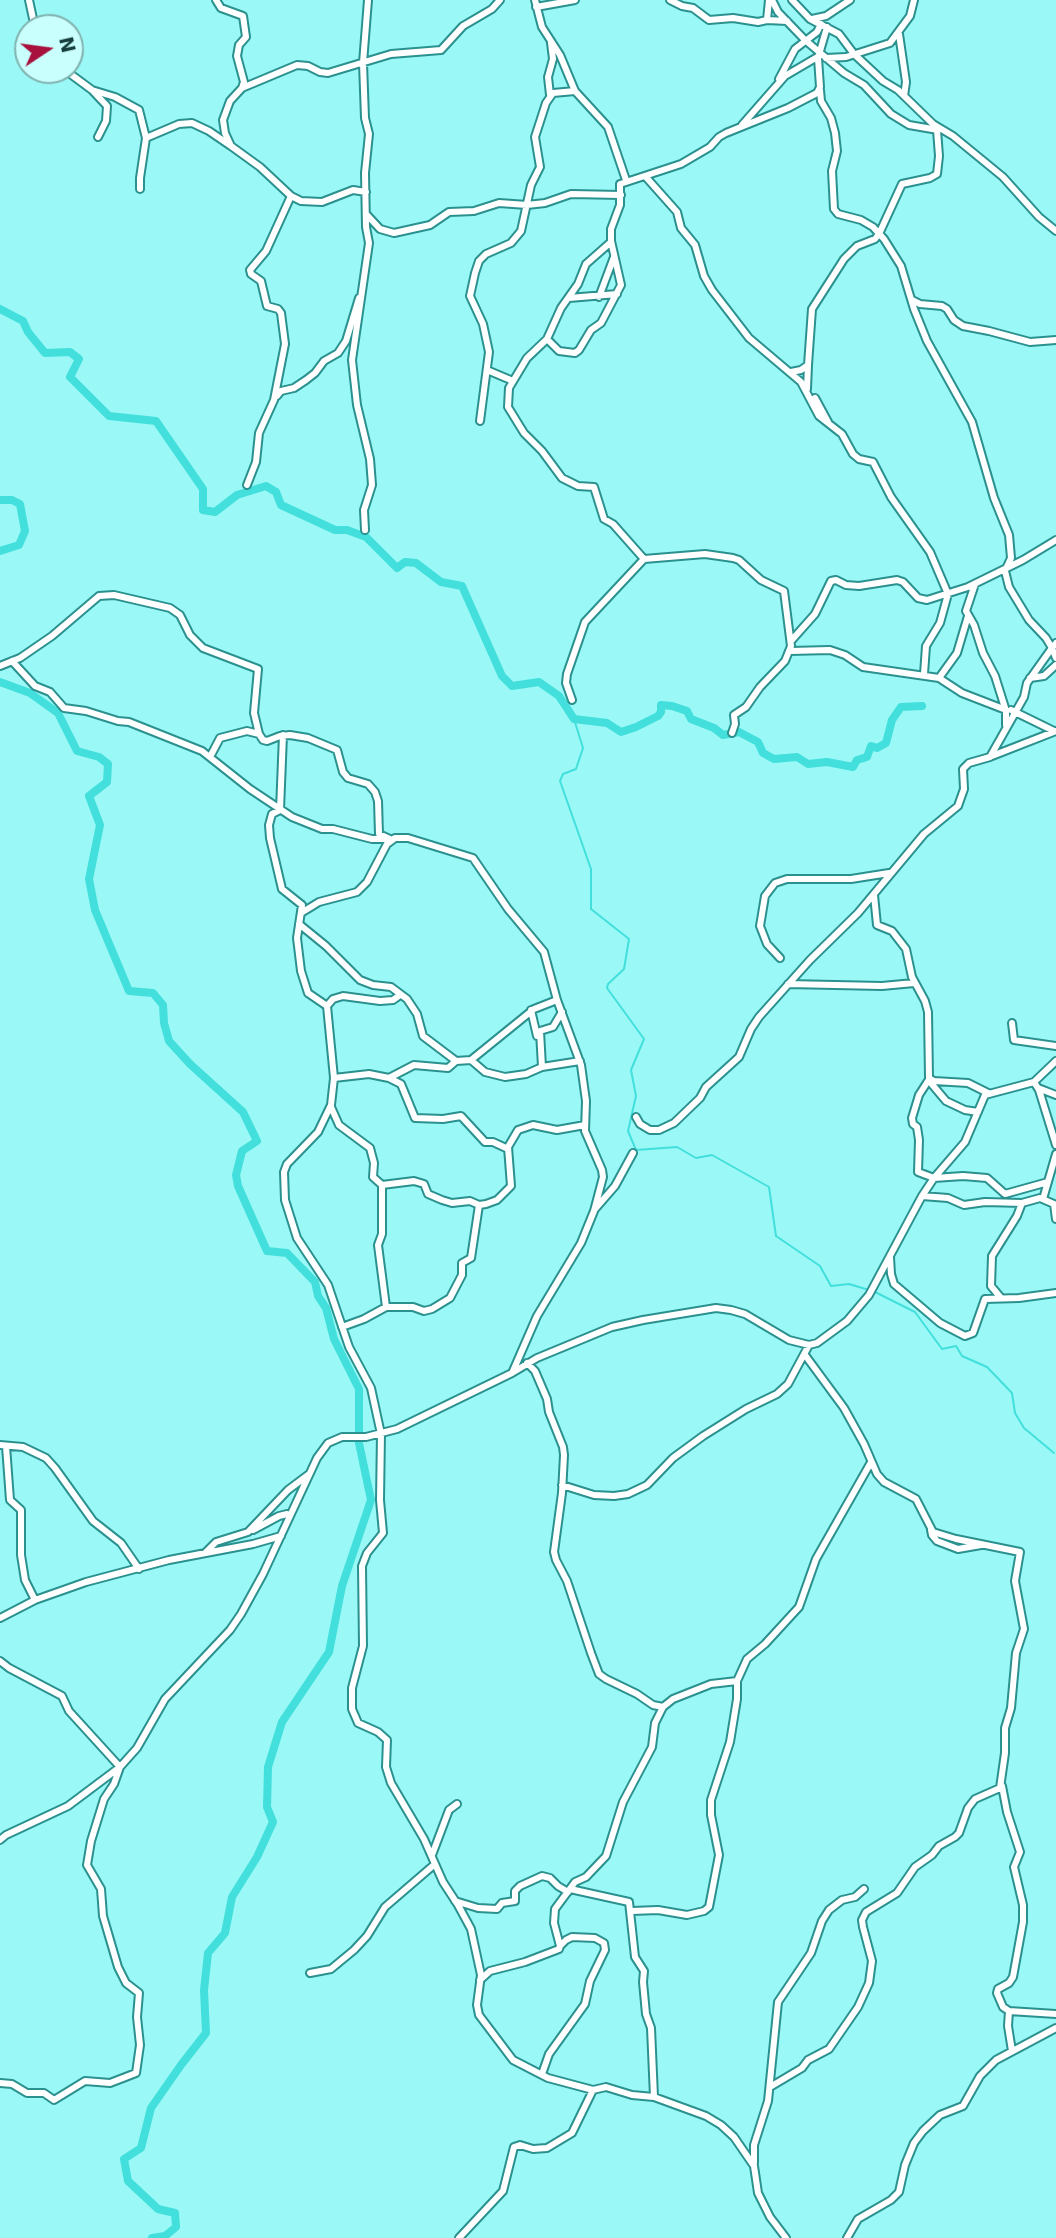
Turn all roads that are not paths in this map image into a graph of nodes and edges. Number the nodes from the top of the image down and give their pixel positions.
1 (216, 0) edge
2 (368, 0) edge
3 (500, 0) edge
4 (575, 0) edge
5 (670, 0) edge
6 (770, 0) edge
7 (792, 0) edge
8 (850, 0) edge
9 (914, 0) edge
10 (536, 4) edge
11 (810, 19) junction
12 (766, 20) junction
13 (787, 21) junction
14 (824, 25) junction
15 (900, 32) junction
16 (805, 40) junction
17 (550, 42) junction
18 (854, 54) junction
19 (821, 56) junction
20 (363, 63) junction
21 (84, 84) edge
22 (242, 88) junction
23 (92, 90) junction
24 (820, 90) junction
25 (575, 91) junction
26 (772, 93) junction
27 (550, 94) junction
28 (904, 96) junction
29 (738, 128) junction
30 (938, 130) junction
31 (98, 137) dead end
32 (146, 138) junction
33 (231, 146) junction
34 (645, 176) junction
35 (626, 180) junction
36 (140, 189) dead end
37 (366, 192) junction
38 (621, 195) junction
39 (291, 196) junction
40 (527, 205) junction
41 (366, 213) junction
42 (1056, 231) edge
43 (879, 234) junction
44 (611, 241) junction
45 (615, 255) junction
46 (365, 284) junction
47 (617, 294) junction
48 (599, 297) junction
49 (569, 298) junction
50 (912, 300) junction
51 (547, 339) junction
52 (1056, 340) edge
53 (808, 365) junction
54 (487, 370) junction
55 (791, 372) junction
56 (513, 381) junction
57 (808, 391) junction
58 (274, 400) junction
59 (480, 421) dead end
60 (247, 485) dead end
61 (365, 530) dead end
62 (1056, 540) edge
63 (644, 559) junction
64 (1006, 568) junction
65 (975, 584) junction
66 (948, 594) junction
67 (968, 615) junction
68 (791, 641) junction
69 (1054, 646) edge
70 (790, 651) junction
71 (1056, 658) edge
72 (12, 662) junction
73 (1056, 665) edge
74 (0, 666) edge
75 (924, 674) junction
76 (939, 678) junction
77 (1030, 678) junction
78 (572, 700) dead end
79 (1006, 709) junction
80 (1014, 712) junction
81 (1006, 727) junction
82 (1056, 731) edge
83 (732, 733) dead end
84 (259, 734) junction
85 (283, 735) junction
86 (209, 757) junction
87 (990, 757) junction
88 (280, 810) junction
89 (389, 839) junction
90 (891, 872) junction
91 (873, 894) junction
92 (301, 913) junction
93 (299, 924) junction
94 (780, 958) dead end
95 (914, 983) junction
96 (788, 984) junction
97 (400, 995) junction
98 (557, 1000) junction
99 (327, 1006) junction
100 (531, 1010) junction
101 (562, 1012) junction
102 (1012, 1023) dead end
103 (539, 1044) junction
104 (1056, 1046) edge
105 (471, 1060) junction
106 (456, 1061) junction
107 (580, 1061) junction
108 (1056, 1061) edge
109 (542, 1067) junction
110 (334, 1078) junction
111 (389, 1078) junction
112 (932, 1081) junction
113 (1036, 1085) junction
114 (988, 1093) junction
115 (1056, 1096) edge
116 (331, 1105) junction
117 (978, 1112) junction
118 (636, 1117) dead end
119 (585, 1125) junction
120 (1056, 1145) edge
121 (508, 1149) junction
122 (633, 1153) dead end
123 (1056, 1154) edge
124 (934, 1178) junction
125 (1048, 1182) junction
126 (382, 1185) junction
127 (922, 1196) junction
128 (1043, 1199) junction
129 (1022, 1203) junction
130 (480, 1205) junction
131 (594, 1211) junction
132 (1056, 1219) edge
133 (890, 1255) junction
134 (991, 1284) junction
135 (1056, 1293) edge
136 (1001, 1298) junction
137 (983, 1300) junction
138 (386, 1307) junction
139 (342, 1327) junction
140 (808, 1345) junction
141 (805, 1355) junction
142 (527, 1363) junction
143 (512, 1373) junction
144 (381, 1434) junction
145 (3, 1446) edge
146 (564, 1455) junction
147 (870, 1464) junction
148 (310, 1474) junction
149 (562, 1485) junction
150 (573, 1488) junction
151 (289, 1516) junction
152 (248, 1532) junction
153 (281, 1536) junction
154 (205, 1553) junction
155 (139, 1569) junction
156 (35, 1600) junction
157 (0, 1618) edge
158 (0, 1661) edge
159 (737, 1681) junction
160 (663, 1707) junction
161 (120, 1767) junction
162 (1002, 1785) junction
163 (457, 1804) dead end
164 (0, 1840) edge
165 (432, 1855) junction
166 (435, 1864) junction
167 (864, 1889) dead end
168 (569, 1891) junction
169 (455, 1901) junction
170 (478, 1908) junction
171 (632, 1911) junction
172 (468, 1923) junction
173 (560, 1946) junction
174 (480, 1971) junction
175 (490, 1972) junction
176 (310, 1973) dead end
177 (480, 1981) junction
178 (1009, 2011) junction
179 (1056, 2014) edge
180 (1056, 2028) edge
181 (1012, 2051) junction
182 (542, 2074) junction
183 (0, 2083) edge
184 (770, 2087) junction
185 (593, 2090) junction
186 (654, 2097) junction
187 (754, 2166) junction
188 (459, 2238) edge
189 (786, 2238) edge
190 (847, 2238) edge

1 - 22 street
2 - 20 street
3 - 20 street
4 - 10 street
5 - 12 street
6 - 12 street
6 - 13 street
7 - 11 street
8 - 11 street
9 - 15 street
10 - 17 street
11 - 14 street
12 - 13 street
13 - 16 street
14 - 16 street
14 - 18 street
14 - 19 street
15 - 18 street
15 - 28 street
16 - 19 street
16 - 26 street
17 - 25 street
17 - 27 street
18 - 19 street
18 - 28 street
19 - 24 street
19 - 26 street
19 - 30 street
20 - 22 street
20 - 37 street
21 - 23 street
22 - 33 street
23 - 31 street
23 - 32 street
24 - 29 street
24 - 43 street
25 - 27 street
25 - 35 street
26 - 29 street
27 - 40 street
28 - 30 street
29 - 34 street
30 - 42 street
30 - 43 street
32 - 33 street
32 - 36 street
33 - 39 street
34 - 35 street
34 - 55 street
35 - 38 street
37 - 39 street
37 - 41 street
38 - 40 street
38 - 44 street
39 - 58 street
40 - 41 street
40 - 54 street
41 - 46 street
43 - 50 street
43 - 53 street
44 - 45 street
44 - 49 street
45 - 47 street
45 - 48 street
46 - 58 street
46 - 61 street
47 - 48 street
47 - 51 street
48 - 49 street
49 - 51 street
50 - 52 street
50 - 64 street
51 - 56 street
53 - 55 street
53 - 57 street
54 - 56 street
54 - 59 street
55 - 57 street
56 - 63 street
57 - 66 street
58 - 60 street
62 - 64 street
63 - 68 street
63 - 78 street
64 - 65 street
64 - 69 street
65 - 66 street
65 - 67 street
66 - 68 street
66 - 75 street
67 - 76 street
67 - 79 street
68 - 70 street
69 - 71 street
69 - 77 street
70 - 75 street
70 - 83 street
72 - 74 street
72 - 84 street
72 - 86 street
73 - 77 street
75 - 76 street
76 - 79 street
77 - 80 street
79 - 80 street
79 - 81 street
80 - 81 street
80 - 82 street
81 - 87 street
82 - 87 street
84 - 85 street
84 - 86 street
85 - 88 street
85 - 89 street
86 - 88 street
87 - 90 street
88 - 89 street
88 - 92 street
89 - 92 street
89 - 98 street
90 - 91 street
90 - 94 street
91 - 95 street
91 - 96 street
92 - 93 street
93 - 97 street
93 - 99 street
95 - 96 street
95 - 112 street
96 - 118 street
97 - 99 street
97 - 106 street
98 - 100 street
98 - 101 street
99 - 110 street
100 - 103 street
100 - 105 street
101 - 103 street
101 - 107 street
102 - 104 street
103 - 109 street
105 - 106 street
105 - 109 street
106 - 111 street
107 - 109 street
107 - 119 street
108 - 113 street
110 - 111 street
110 - 116 street
111 - 121 street
112 - 114 street
112 - 117 street
112 - 124 street
113 - 114 street
113 - 115 street
113 - 120 street
114 - 117 street
116 - 126 street
116 - 139 street
117 - 124 street
119 - 121 street
119 - 131 street
121 - 130 street
122 - 131 street
123 - 125 street
124 - 125 street
124 - 127 street
125 - 128 street
126 - 130 street
126 - 138 street
127 - 129 street
127 - 133 street
128 - 129 street
128 - 132 street
129 - 134 street
130 - 138 street
131 - 143 street
133 - 137 street
133 - 140 street
134 - 136 street
134 - 137 street
135 - 136 street
136 - 137 street
138 - 139 street
139 - 144 street
140 - 141 street
140 - 142 street
141 - 147 street
141 - 150 street
142 - 143 street
142 - 146 street
143 - 144 street
144 - 148 street
144 - 165 street
145 - 155 street
145 - 156 street
146 - 149 street
146 - 150 street
147 - 159 street
147 - 162 street
148 - 151 street
148 - 152 street
149 - 150 street
149 - 160 street
151 - 152 street
151 - 153 street
152 - 154 street
153 - 154 street
153 - 161 street
154 - 155 street
155 - 156 street
156 - 157 street
158 - 161 street
159 - 160 street
159 - 171 street
160 - 168 street
161 - 164 street
161 - 183 street
162 - 178 street
162 - 184 street
163 - 165 street
165 - 166 street
166 - 169 street
166 - 176 street
167 - 184 street
168 - 170 street
168 - 171 street
168 - 173 street
169 - 170 street
169 - 172 street
170 - 172 street
171 - 186 street
172 - 174 street
173 - 175 street
173 - 182 street
174 - 175 street
174 - 177 street
175 - 177 street
177 - 182 street
178 - 179 street
178 - 181 street
180 - 181 street
181 - 190 street
182 - 185 street
184 - 187 street
185 - 186 street
185 - 188 street
186 - 187 street
187 - 189 street

